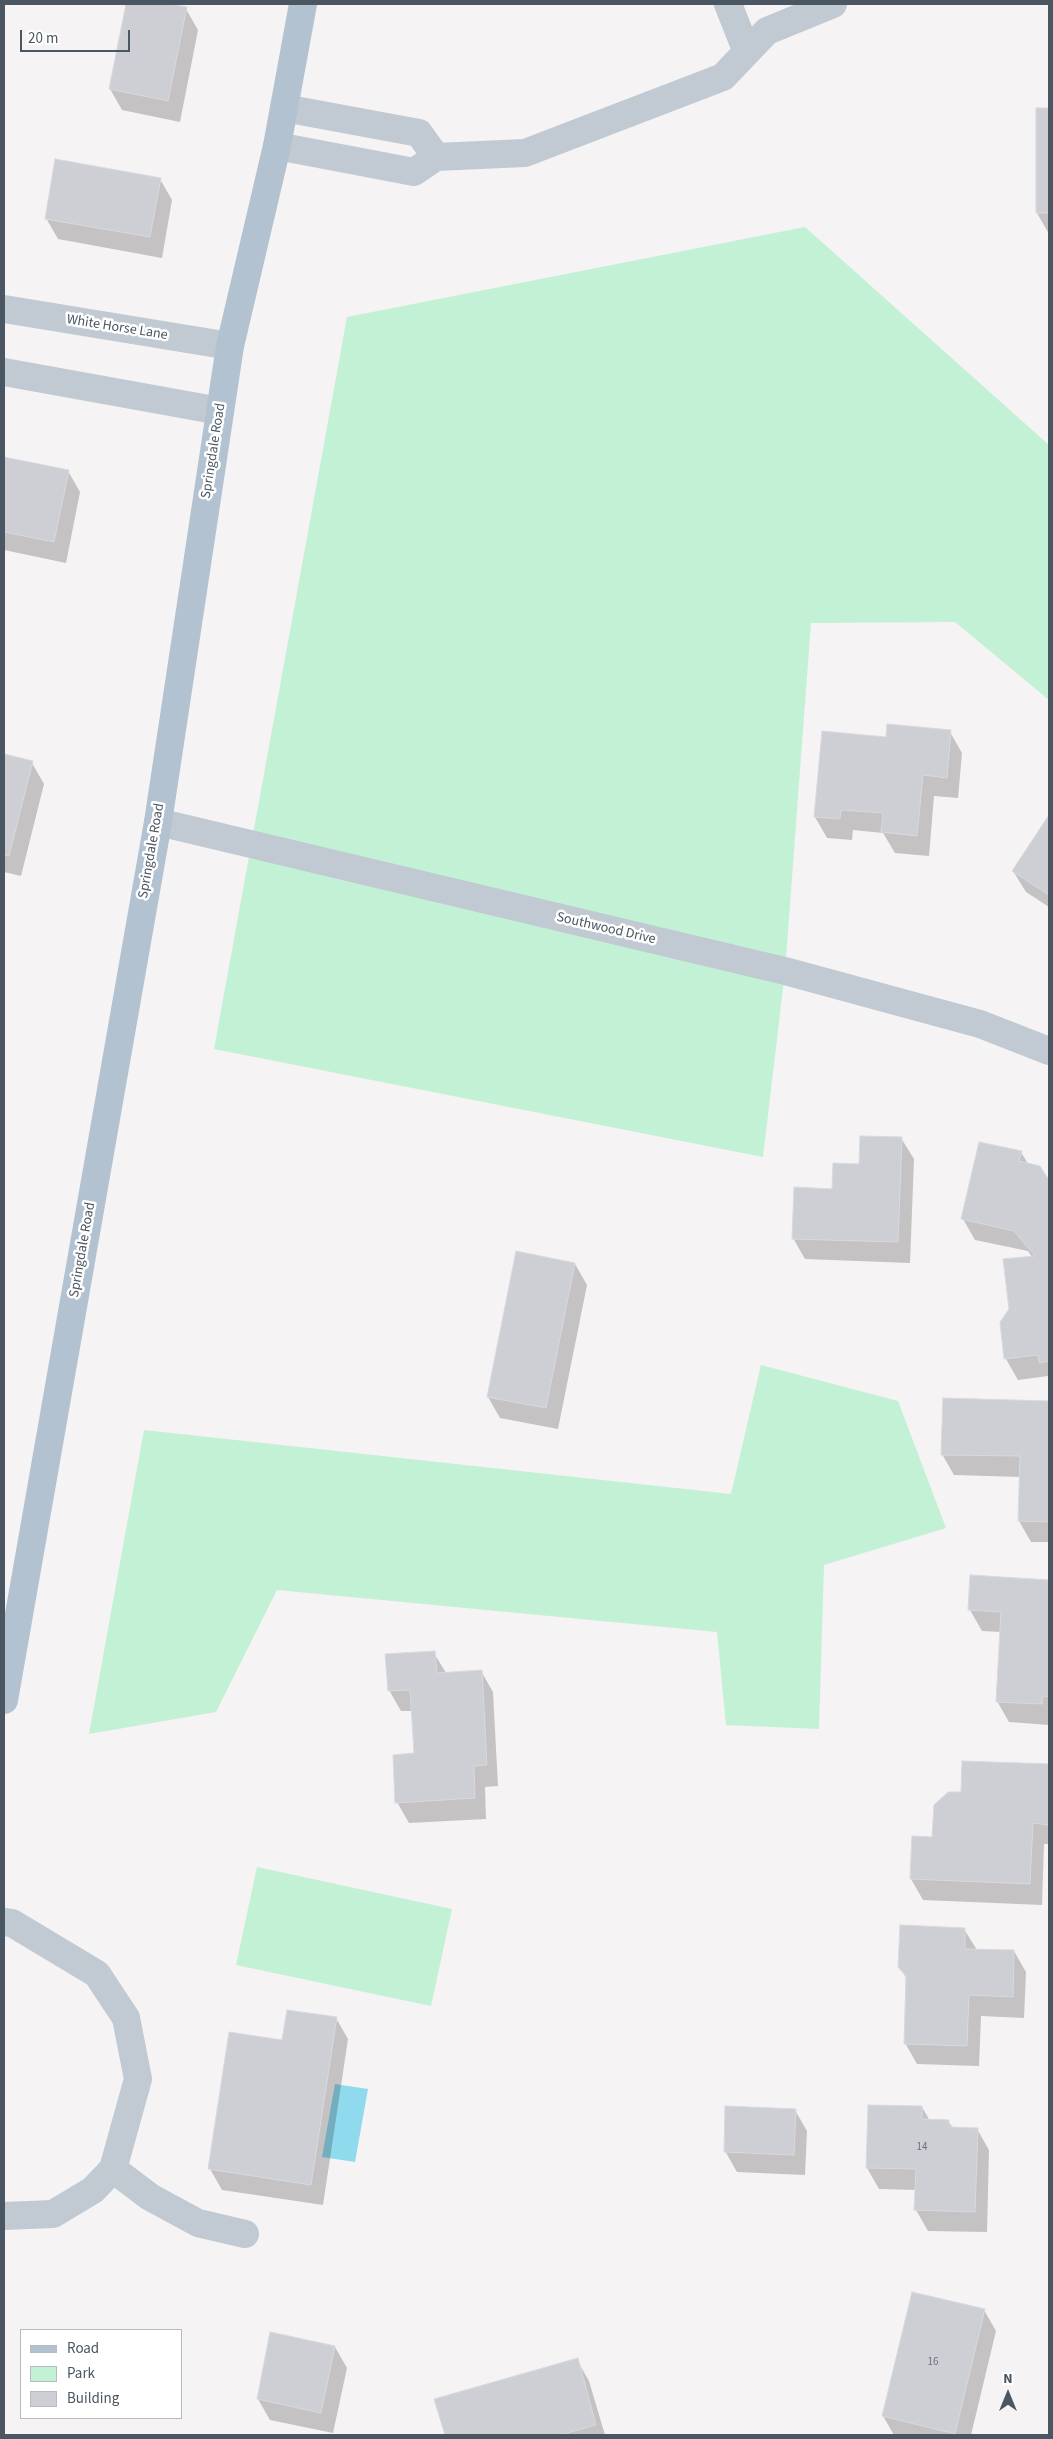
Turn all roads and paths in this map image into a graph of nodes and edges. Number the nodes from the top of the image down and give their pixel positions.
1 (303, 4) edge
2 (728, 4) edge
3 (833, 4) edge
4 (747, 52) junction
5 (284, 108) junction
6 (277, 146) junction
7 (436, 157) junction
8 (4, 309) edge
9 (230, 346) junction
10 (4, 372) edge
11 (220, 411) junction
12 (158, 822) junction
13 (1049, 1051) edge
14 (9, 1637) edge
15 (4, 1700) edge
16 (4, 1922) edge
17 (113, 2169) junction
18 (4, 2216) edge
19 (245, 2234) dead end

1 - 5 main road, Springdale Road
2 - 4 street
3 - 4 street
4 - 7 street
5 - 6 main road, Springdale Road
5 - 7 street
6 - 7 street
6 - 9 main road, Springdale Road
8 - 9 street, White Horse Lane
9 - 11 main road, Springdale Road
10 - 11 street
11 - 12 main road, Springdale Road
12 - 13 street, Southwood Drive
12 - 14 main road, Springdale Road
14 - 15 main road, Springdale Road
16 - 17 street
17 - 18 street
17 - 19 street

